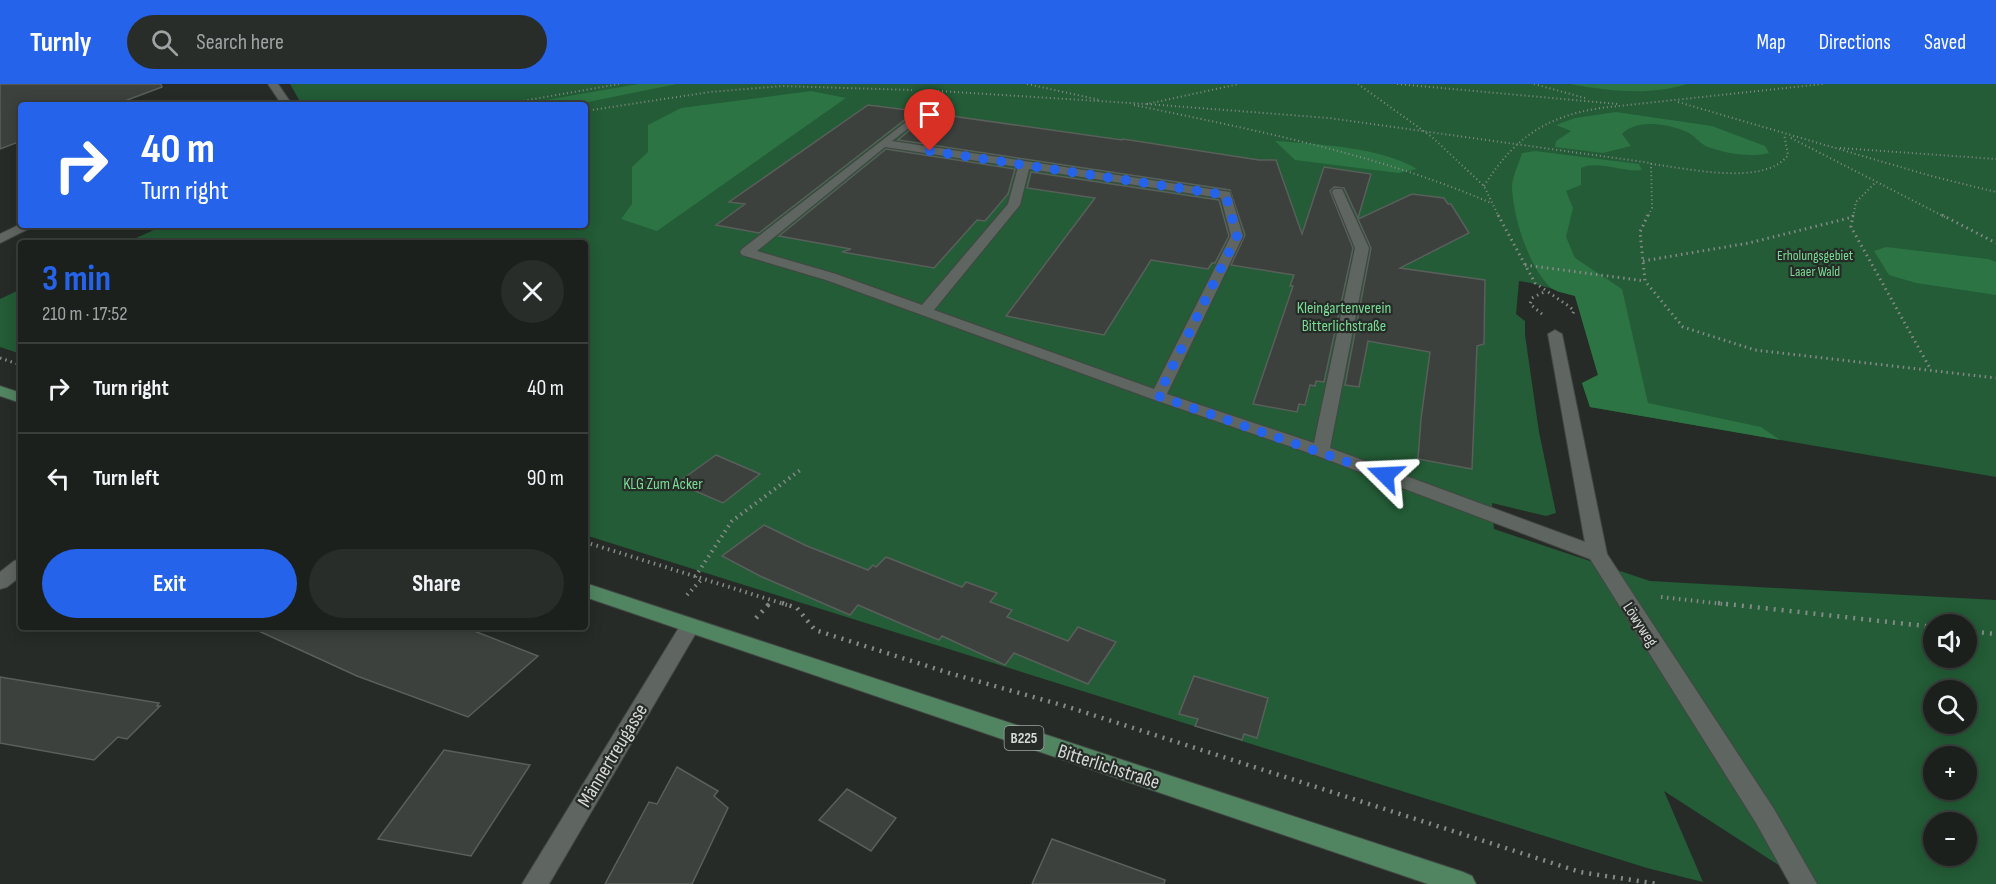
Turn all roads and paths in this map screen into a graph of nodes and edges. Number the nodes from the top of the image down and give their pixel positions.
1 (273, 84) edge
2 (619, 84) edge
3 (1027, 84) edge
4 (1239, 84) edge
5 (1358, 84) edge
6 (1397, 84) edge
7 (1534, 84) edge
8 (1823, 84) edge
9 (913, 90) dead end
10 (936, 91) dead end
11 (1674, 101) junction
12 (282, 102) edge
13 (517, 102) edge
14 (1597, 102) junction
15 (1122, 103) junction
16 (1147, 104) junction
17 (1625, 105) junction
18 (588, 111) edge
19 (924, 111) dead end
20 (1423, 131) junction
21 (1784, 134) junction
22 (883, 143) junction
23 (1515, 145) junction
24 (1830, 147) junction
25 (1996, 159) edge
26 (1651, 164) junction
27 (1024, 165) junction
28 (1224, 182) dead end
29 (1876, 182) junction
30 (1484, 186) junction
31 (1338, 192) dead end
32 (1996, 192) edge
33 (1226, 195) junction
34 (1491, 203) junction
35 (1853, 217) junction
36 (24, 228) edge
37 (0, 239) edge
38 (1996, 243) edge
39 (1643, 261) junction
40 (1526, 265) junction
41 (1645, 281) junction
42 (925, 311) junction
43 (1549, 319) dead end
44 (1555, 334) dead end
45 (0, 358) edge
46 (18, 364) edge
47 (1931, 371) junction
48 (1996, 378) edge
49 (0, 391) edge
50 (1158, 396) junction
51 (18, 397) edge
52 (1321, 451) junction
53 (802, 468) dead end
54 (588, 543) edge
55 (1597, 554) junction
56 (18, 568) edge
57 (695, 577) junction
58 (0, 582) edge
59 (588, 591) edge
60 (1622, 593) junction
61 (690, 626) junction
62 (1923, 626) edge
63 (1977, 632) edge
64 (1996, 634) edge
65 (535, 884) edge
66 (1463, 884) edge
67 (1658, 884) edge
68 (1804, 884) edge

1 - 12 street
2 - 13 path
3 - 15 path
4 - 16 path
5 - 20 path
6 - 14 path
7 - 14 path
8 - 11 path
9 - 18 path
10 - 15 path
11 - 17 path
11 - 21 path
14 - 17 path
15 - 16 path
15 - 34 path
16 - 20 path
17 - 23 path
19 - 22 street
20 - 23 path
20 - 30 path
21 - 24 path
21 - 26 path
21 - 29 path
22 - 27 street
22 - 42 street
23 - 26 path
23 - 30 path
24 - 25 path
24 - 32 path
26 - 39 path
27 - 33 street
27 - 42 street
28 - 33 street
29 - 35 path
29 - 38 path
30 - 34 path
31 - 52 street
33 - 50 street
34 - 40 path
35 - 39 path
35 - 47 path
36 - 37 street
39 - 41 path
40 - 41 path
40 - 43 path
41 - 47 path
42 - 50 street
44 - 55 street, Löwyweg
45 - 46 path
47 - 48 path
49 - 51 main road
50 - 52 street
52 - 55 street
53 - 57 path
54 - 57 path
55 - 60 street, Löwyweg
56 - 58 street
57 - 67 path
59 - 61 main road, Bitterlichstraße / B225
60 - 62 path
60 - 68 street, Löwyweg
61 - 65 street, Männertreugasse
61 - 66 main road, Bitterlichstraße / B225
63 - 64 path

